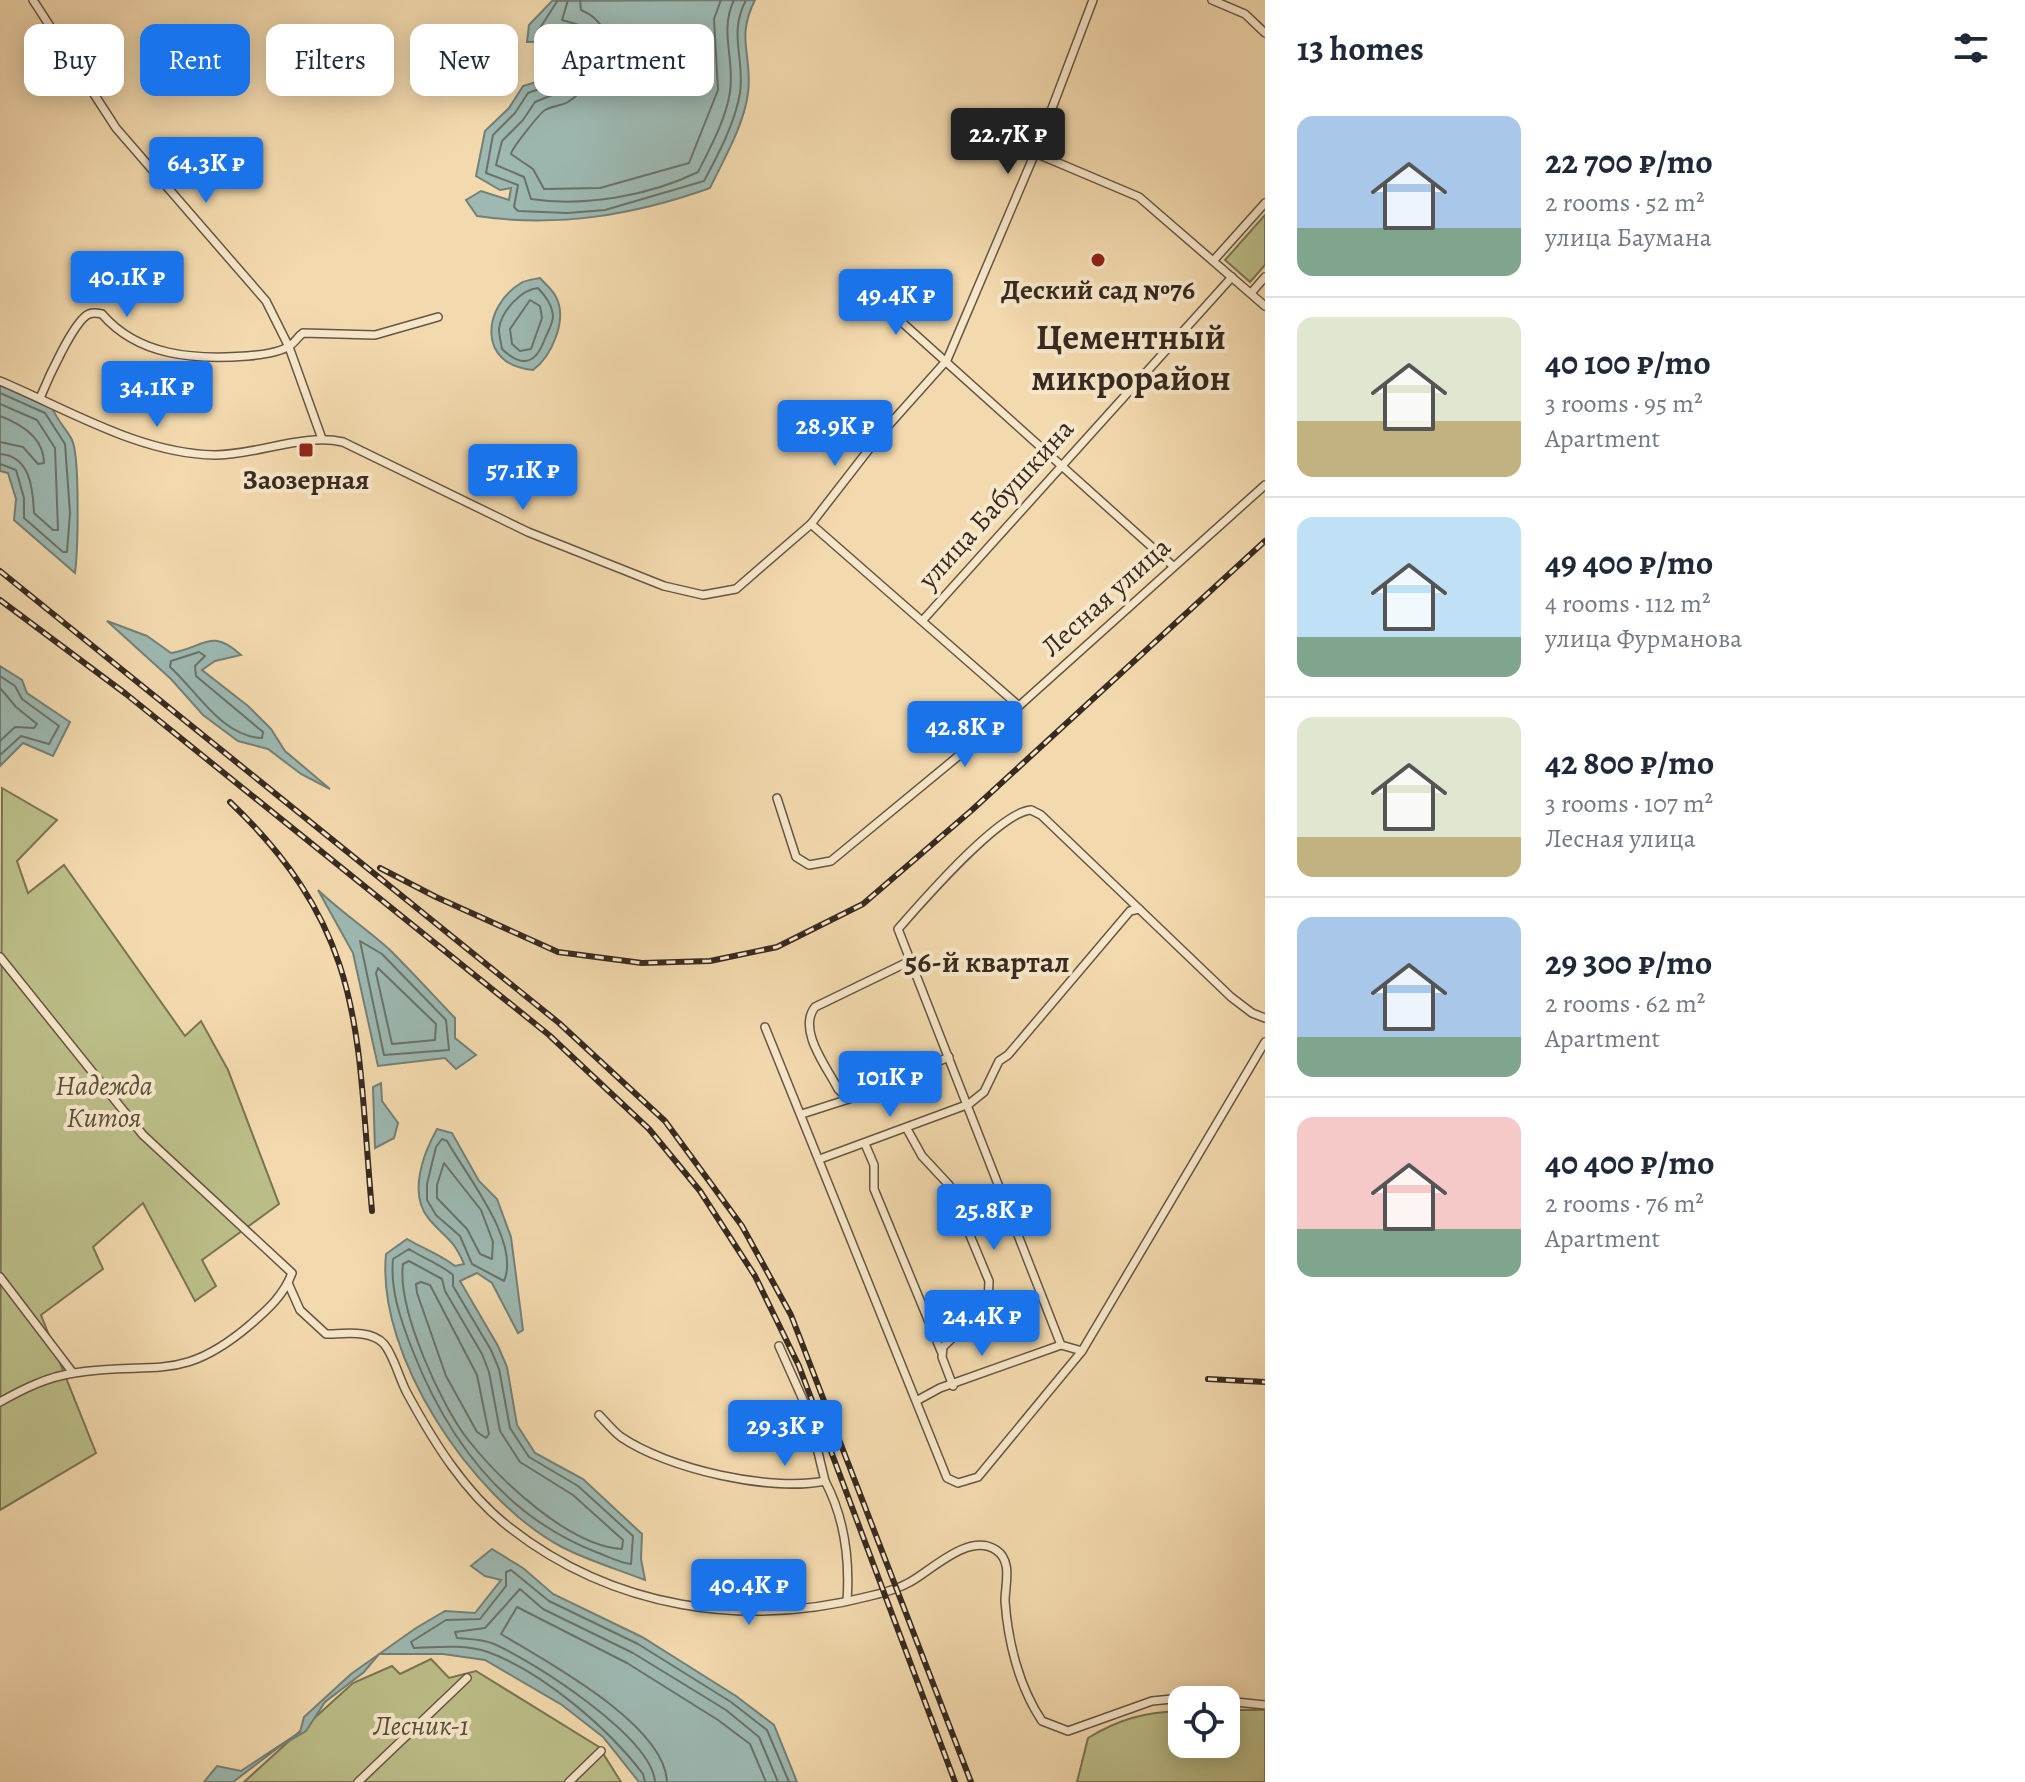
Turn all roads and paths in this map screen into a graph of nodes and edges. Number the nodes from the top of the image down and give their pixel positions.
1 (33, 0) edge
2 (1093, 0) edge
3 (1212, 0) edge
4 (1265, 33) edge
5 (1035, 153) junction
6 (1265, 203) edge
7 (1214, 260) junction
8 (1232, 277) junction
9 (1265, 277) edge
10 (866, 290) dead end
11 (1251, 293) junction
12 (1265, 306) edge
13 (438, 317) dead end
14 (289, 347) junction
15 (947, 360) junction
16 (0, 381) edge
17 (40, 398) junction
18 (322, 439) junction
19 (1060, 463) junction
20 (1265, 485) edge
21 (811, 524) junction
22 (1173, 566) junction
23 (923, 620) junction
24 (1019, 706) junction
25 (777, 798) dead end
26 (1139, 909) junction
27 (0, 957) edge
28 (910, 961) junction
29 (1265, 1018) edge
30 (765, 1027) dead end
31 (1265, 1042) edge
32 (949, 1057) junction
33 (855, 1097) junction
34 (969, 1104) junction
35 (802, 1114) junction
36 (907, 1129) junction
37 (865, 1144) junction
38 (820, 1159) junction
39 (0, 1277) edge
40 (288, 1283) junction
41 (1061, 1345) junction
42 (779, 1346) dead end
43 (941, 1351) junction
44 (1082, 1351) junction
45 (73, 1373) junction
46 (953, 1386) junction
47 (918, 1400) junction
48 (0, 1402) edge
49 (599, 1415) dead end
50 (825, 1481) junction
51 (847, 1601) junction
52 (467, 1678) dead end
53 (1168, 1699) edge
54 (1240, 1702) edge
55 (1265, 1705) edge
56 (601, 1751) dead end
57 (358, 1782) edge
58 (569, 1782) edge

1 - 14 street
2 - 5 street
3 - 4 street
5 - 7 street
5 - 15 street
6 - 7 street
7 - 8 street
8 - 11 street
8 - 19 street, улица Бабушкина
9 - 11 street
10 - 15 street
11 - 12 street
13 - 14 street
14 - 17 street
14 - 18 street
15 - 19 street
15 - 21 street
16 - 17 street
17 - 18 street
18 - 21 street
19 - 22 street
19 - 23 street, улица Бабушкина
20 - 22 street, Лесная улица
21 - 23 street
22 - 24 street, Лесная улица
23 - 24 street
24 - 25 street, Лесная улица
26 - 28 street
26 - 29 street
26 - 34 street
27 - 40 street
28 - 32 street
28 - 33 street
30 - 35 street
31 - 44 street
32 - 33 street
32 - 34 street
33 - 35 street
34 - 36 street
34 - 41 street
35 - 38 street
36 - 37 street
36 - 43 street
37 - 38 street
37 - 43 street
38 - 47 street
39 - 45 street
40 - 45 street
40 - 51 street
41 - 44 street
41 - 46 street
42 - 50 street
43 - 46 street
44 - 47 street
45 - 48 street
46 - 47 street
49 - 50 street
50 - 51 street
51 - 53 street
52 - 57 street
54 - 55 street
56 - 58 street

